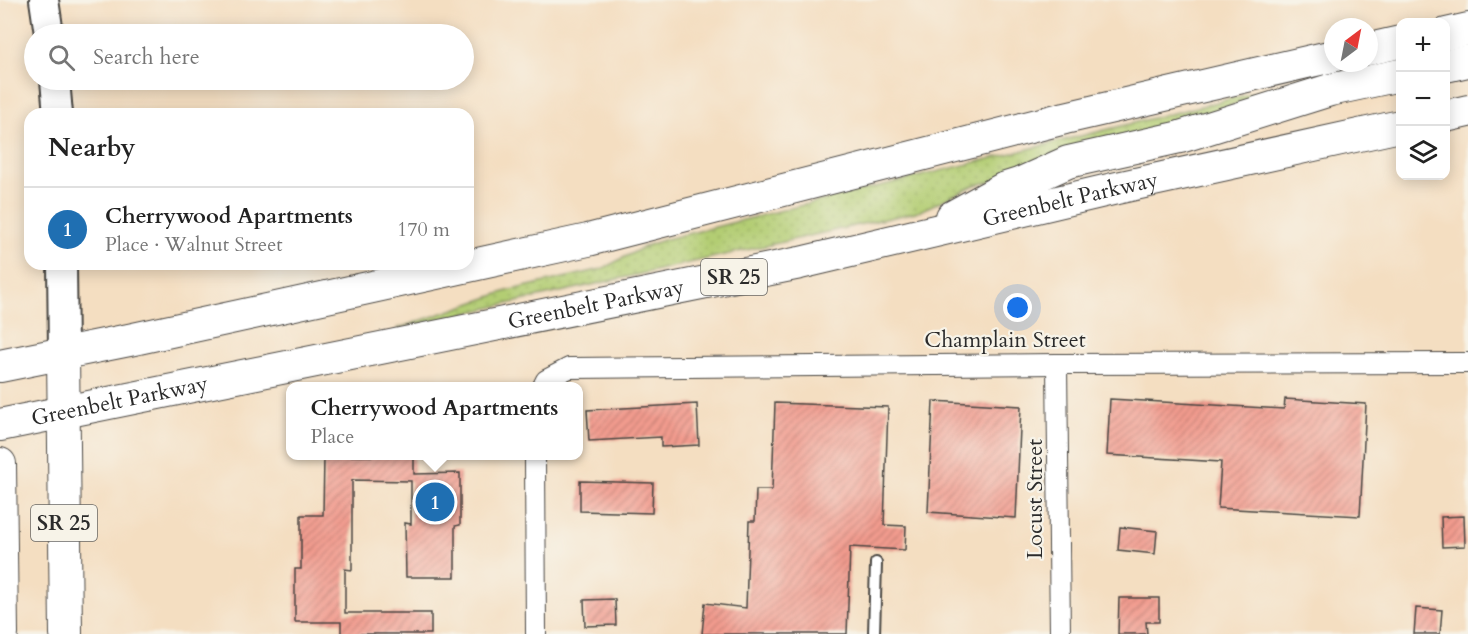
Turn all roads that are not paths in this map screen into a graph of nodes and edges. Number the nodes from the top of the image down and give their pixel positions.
1 (44, 0) edge
2 (48, 24) edge
3 (1468, 29) edge
4 (1450, 33) edge
5 (1396, 43) edge
6 (1378, 47) edge
7 (1324, 58) edge
8 (1468, 61) edge
9 (1450, 65) edge
10 (1396, 76) edge
11 (56, 90) edge
12 (57, 108) edge
13 (1468, 111) edge
14 (1450, 115) edge
15 (1396, 127) edge
16 (920, 235) junction
17 (474, 265) edge
18 (62, 270) edge
19 (450, 270) edge
20 (63, 352) junction
21 (0, 357) edge
22 (1468, 363) edge
23 (1058, 364) junction
24 (0, 365) edge
25 (546, 382) edge
26 (0, 389) edge
27 (63, 413) junction
28 (0, 425) edge
29 (535, 460) edge
30 (0, 464) edge
31 (1, 540) edge
32 (876, 563) dead end
33 (2, 634) edge
34 (66, 634) edge
35 (536, 634) edge
36 (874, 634) edge
37 (1060, 634) edge

1 - 2 main road
3 - 4 main road
5 - 6 main road
7 - 17 main road
8 - 9 main road
10 - 16 main road
11 - 12 main road
13 - 14 main road
15 - 16 main road, Greenbelt Parkway / SR 25
16 - 27 main road, Greenbelt Parkway / SR 25
18 - 20 main road
19 - 20 main road
20 - 24 main road
20 - 27 main road
21 - 24 main road
22 - 23 street, Champlain Street
23 - 25 street, Champlain Street
23 - 37 street, Locust Street
24 - 26 main road
27 - 28 main road, Greenbelt Parkway
27 - 34 main road, SR 25
29 - 35 street
30 - 31 main road
31 - 33 main road
32 - 36 lane

